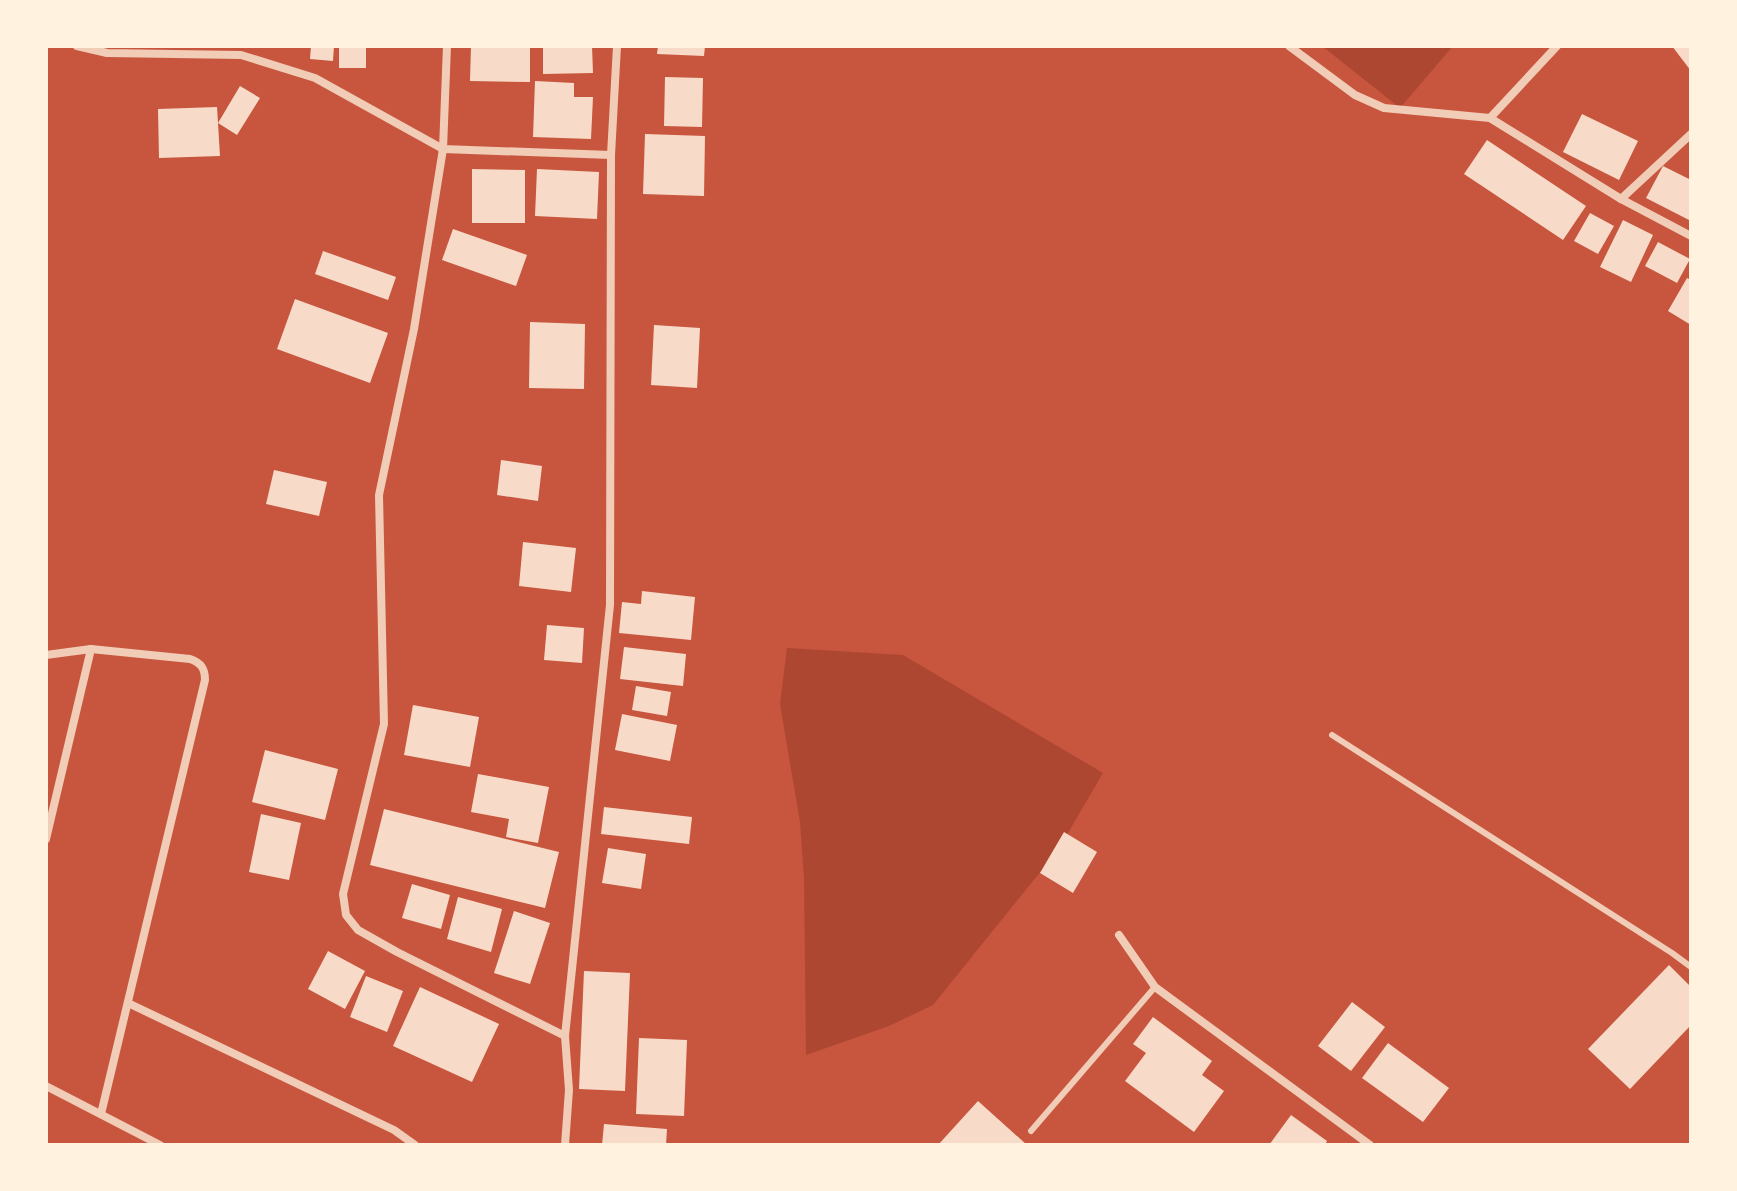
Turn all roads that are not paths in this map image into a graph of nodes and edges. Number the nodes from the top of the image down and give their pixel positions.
1 (77, 46) edge
2 (447, 46) edge
3 (617, 46) edge
4 (1289, 46) edge
5 (1557, 46) edge
6 (241, 50) edge
7 (1490, 118) junction
8 (1691, 134) edge
9 (443, 149) junction
10 (611, 155) junction
11 (1621, 199) junction
12 (1691, 236) edge
13 (91, 649) junction
14 (46, 655) edge
15 (1332, 735) dead end
16 (46, 839) edge
17 (1119, 935) dead end
18 (1691, 967) edge
19 (1155, 987) junction
20 (128, 1003) junction
21 (565, 1036) junction
22 (46, 1086) edge
23 (101, 1114) junction
24 (1031, 1131) dead end
25 (160, 1145) edge
26 (415, 1145) edge
27 (565, 1145) edge
28 (1370, 1145) edge

1 - 6 street
2 - 9 street
3 - 10 street
4 - 7 street
5 - 7 street
6 - 9 street
7 - 11 street
8 - 11 street
9 - 10 street
9 - 21 street
10 - 21 street
11 - 12 street
13 - 14 street
13 - 16 street
13 - 20 street
15 - 18 lane
17 - 19 street
19 - 24 lane
19 - 28 street
20 - 23 street
20 - 26 street
21 - 27 street
22 - 23 street
23 - 25 street

